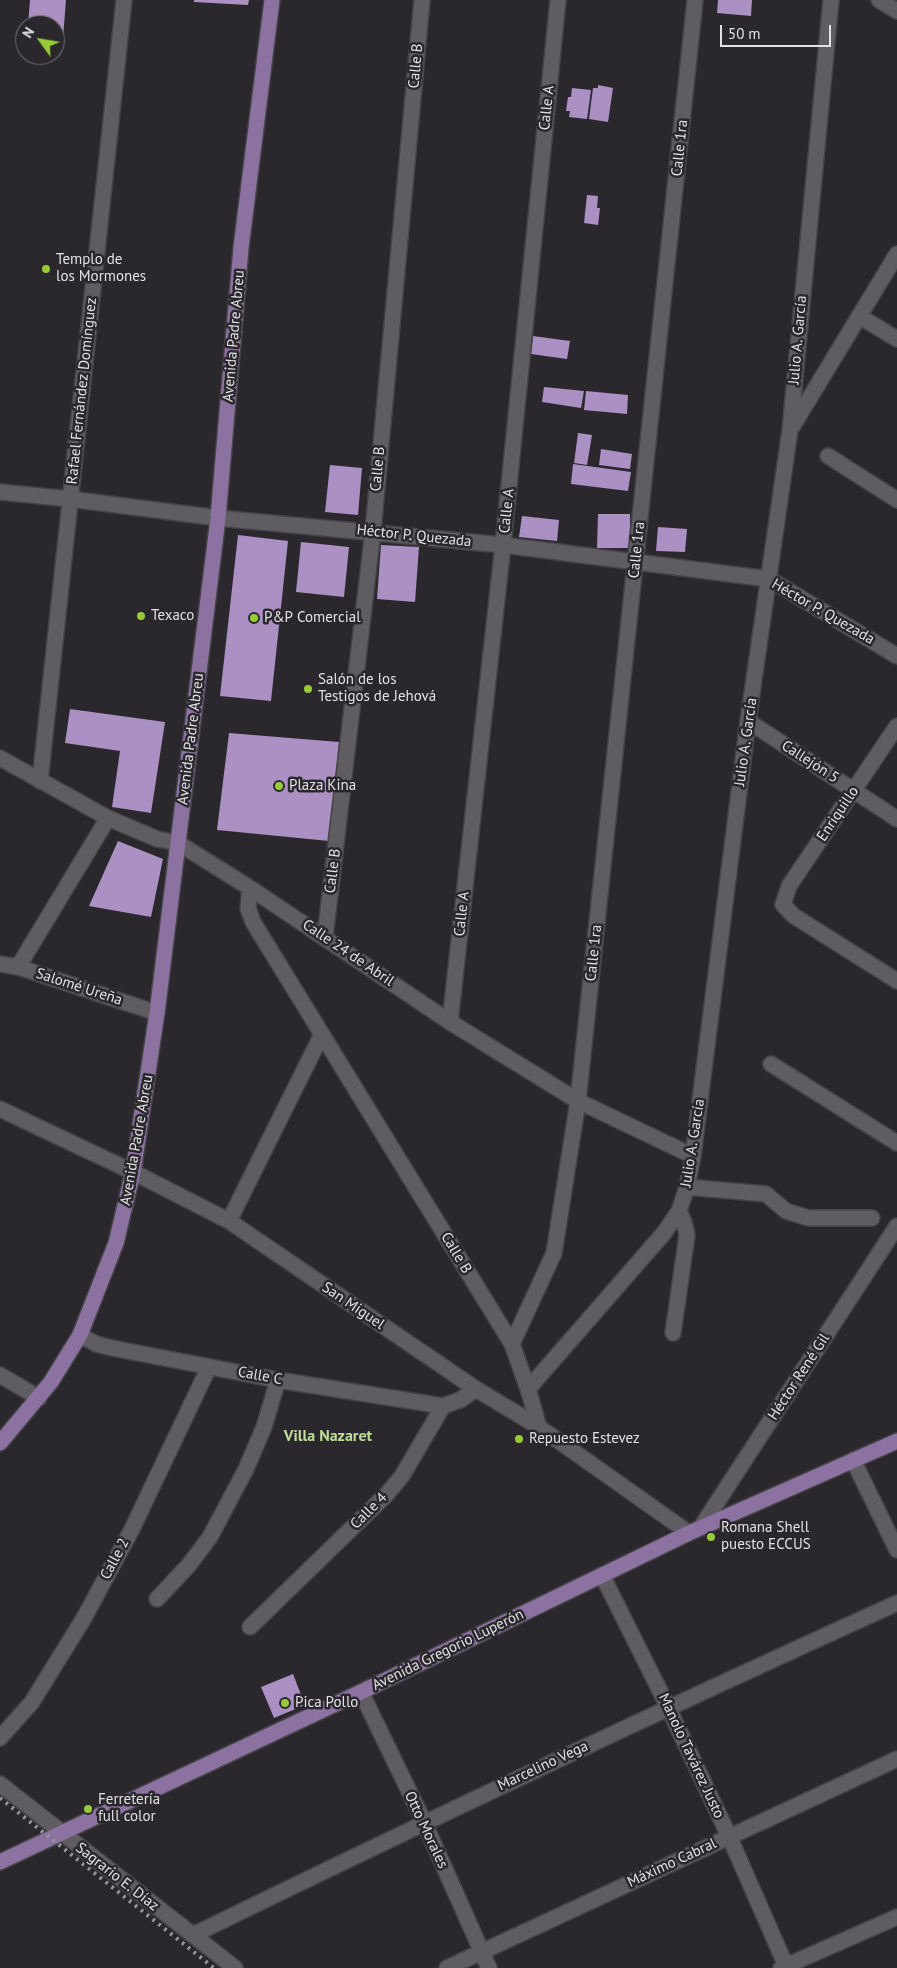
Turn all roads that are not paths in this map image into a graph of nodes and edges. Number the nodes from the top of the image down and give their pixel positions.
1 (124, 0) edge
2 (272, 0) edge
3 (422, 0) edge
4 (558, 0) edge
5 (695, 0) edge
6 (831, 0) edge
7 (879, 0) edge
8 (897, 11) edge
9 (897, 254) edge
10 (859, 316) junction
11 (897, 339) edge
12 (790, 430) junction
13 (828, 456) dead end
14 (0, 492) edge
15 (70, 499) junction
16 (897, 500) edge
17 (218, 518) junction
18 (373, 531) junction
19 (504, 545) junction
20 (636, 560) junction
21 (769, 579) junction
22 (897, 656) edge
23 (748, 721) junction
24 (897, 726) edge
25 (0, 758) edge
26 (40, 781) junction
27 (854, 790) junction
28 (108, 818) junction
29 (897, 819) edge
30 (178, 843) junction
31 (250, 888) junction
32 (325, 936) junction
33 (0, 964) edge
34 (18, 967) junction
35 (897, 981) edge
36 (157, 1013) junction
37 (450, 1022) junction
38 (322, 1034) junction
39 (771, 1064) dead end
40 (578, 1100) junction
41 (0, 1109) edge
42 (897, 1144) edge
43 (693, 1156) junction
44 (133, 1172) junction
45 (688, 1187) junction
46 (679, 1211) junction
47 (872, 1218) dead end
48 (229, 1221) junction
49 (897, 1226) edge
50 (673, 1333) dead end
51 (80, 1335) junction
52 (512, 1344) junction
53 (209, 1367) junction
54 (0, 1375) edge
55 (278, 1380) junction
56 (476, 1389) junction
57 (528, 1389) junction
58 (39, 1398) junction
59 (443, 1406) junction
60 (539, 1427) junction
61 (897, 1441) edge
62 (0, 1443) edge
63 (853, 1460) junction
64 (695, 1530) junction
65 (897, 1550) edge
66 (602, 1575) junction
67 (158, 1600) dead end
68 (897, 1602) edge
69 (250, 1627) dead end
70 (361, 1692) junction
71 (668, 1707) junction
72 (0, 1738) edge
73 (897, 1759) edge
74 (0, 1784) edge
75 (424, 1822) junction
76 (61, 1834) junction
77 (729, 1836) junction
78 (0, 1862) edge
79 (897, 1917) edge
80 (193, 1935) junction
81 (481, 1952) junction
82 (785, 1967) edge
83 (235, 1968) edge
84 (447, 1968) edge
85 (489, 1968) edge

1 - 15 street, Rafael Fernández Domínguez
2 - 17 main road, Avenida Padre Abreu
3 - 18 street, Calle B
4 - 19 street, Calle A
5 - 20 street, Calle 1ra
6 - 12 street, Julio A. García
7 - 8 street
9 - 10 street
10 - 11 street
10 - 12 street
12 - 21 street, Julio A. García
13 - 16 street
14 - 15 street, Héctor P. Quezada
15 - 17 street, Héctor P. Quezada
15 - 26 street, Rafael Fernández Domínguez
17 - 18 street, Héctor P. Quezada
17 - 30 main road, Avenida Padre Abreu
18 - 19 street, Héctor P. Quezada
18 - 32 street, Calle B
19 - 20 street, Héctor P. Quezada
19 - 37 street, Calle A
20 - 21 street, Héctor P. Quezada
20 - 40 street, Calle 1ra
21 - 22 street, Héctor P. Quezada
21 - 23 street, Julio A. García
23 - 27 street, Callejón 5
23 - 43 street, Julio A. García
24 - 27 street, Enriquillo
25 - 26 street, Calle 24 de Abril
26 - 28 street, Calle 24 de Abril
27 - 29 street, Callejón 5
27 - 35 street, Enriquillo
28 - 30 street, Calle 24 de Abril
28 - 34 street
30 - 31 street, Calle 24 de Abril
30 - 36 main road, Avenida Padre Abreu
31 - 32 street, Calle 24 de Abril
31 - 38 street, Calle B
32 - 37 street, Calle 24 de Abril
33 - 34 street, Salomé Ureña
34 - 36 street, Salomé Ureña
36 - 44 main road, Avenida Padre Abreu
37 - 40 street, Calle 24 de Abril
38 - 48 street
38 - 52 street, Calle B
39 - 42 street
40 - 43 street, Calle 24 de Abril
40 - 52 street, Calle 1ra
41 - 44 street, San Miguel
43 - 45 street, Julio A. García
44 - 48 street, San Miguel
44 - 51 main road, Avenida Padre Abreu
45 - 46 street, Julio A. García
45 - 47 street
46 - 50 street
46 - 57 street, Julio A. García
48 - 56 street, San Miguel
49 - 64 street, Héctor René Gil
51 - 53 street, Calle C
51 - 58 main road, Avenida Padre Abreu
52 - 57 street, Calle B
53 - 55 street, Calle C
53 - 72 street, Calle 2
54 - 58 street
55 - 59 street, Calle C
55 - 67 street
56 - 59 street
56 - 60 street, San Miguel
57 - 60 street
58 - 62 main road, Avenida Padre Abreu
59 - 69 street, Calle 4
60 - 64 street, San Miguel
61 - 63 main road, Avenida Gregorio Luperón
63 - 64 main road, Avenida Gregorio Luperón
63 - 65 street
64 - 66 main road, Avenida Gregorio Luperón
66 - 70 main road, Avenida Gregorio Luperón
66 - 71 street, Manolo Tavárez Justo
68 - 71 street, Marcelino Vega
70 - 75 street, Otto Morales
70 - 76 main road, Avenida Gregorio Luperón
71 - 75 street, Marcelino Vega
71 - 77 street, Manolo Tavárez Justo
73 - 77 street, Máximo Cabral
74 - 76 street, Sagrario E. Díaz
75 - 80 street, Marcelino Vega
75 - 81 street, Otto Morales
76 - 78 main road, Avenida Gregorio Luperón
76 - 80 street, Sagrario E. Díaz
77 - 81 street, Máximo Cabral
77 - 82 street, Manolo Tavárez Justo
79 - 82 street
80 - 83 street, Sagrario E. Díaz
81 - 84 street, Máximo Cabral
81 - 85 street, Otto Morales

